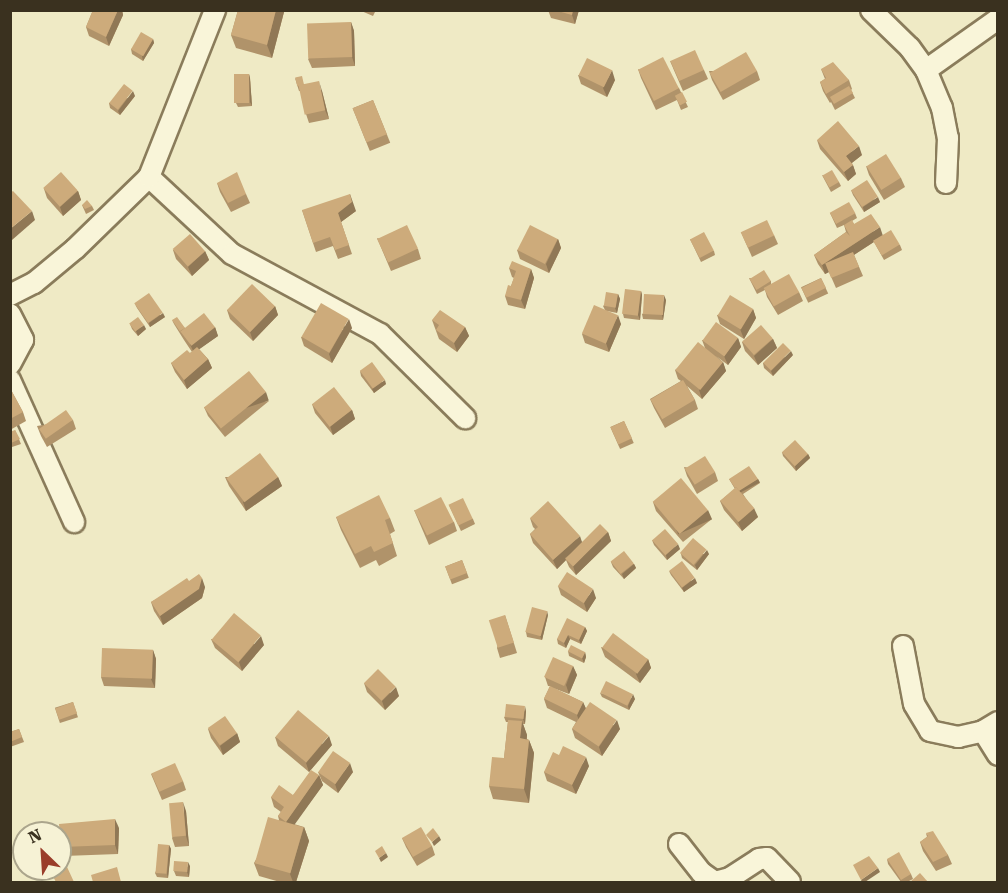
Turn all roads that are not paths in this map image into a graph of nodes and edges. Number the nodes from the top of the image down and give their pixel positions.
1 (215, 10) edge
2 (871, 10) edge
3 (998, 20) edge
4 (926, 70) junction
5 (149, 177) junction
6 (946, 183) dead end
7 (10, 295) edge
8 (10, 314) edge
9 (10, 364) edge
10 (10, 380) edge
11 (465, 418) dead end
12 (74, 522) dead end
13 (903, 646) dead end
14 (990, 727) edge
15 (998, 755) edge
16 (679, 844) dead end
17 (790, 882) edge

1 - 5 street
2 - 4 street
3 - 4 street
4 - 6 street
5 - 7 street
5 - 11 street
8 - 9 street
10 - 12 street
13 - 14 street
14 - 15 street
16 - 17 street

